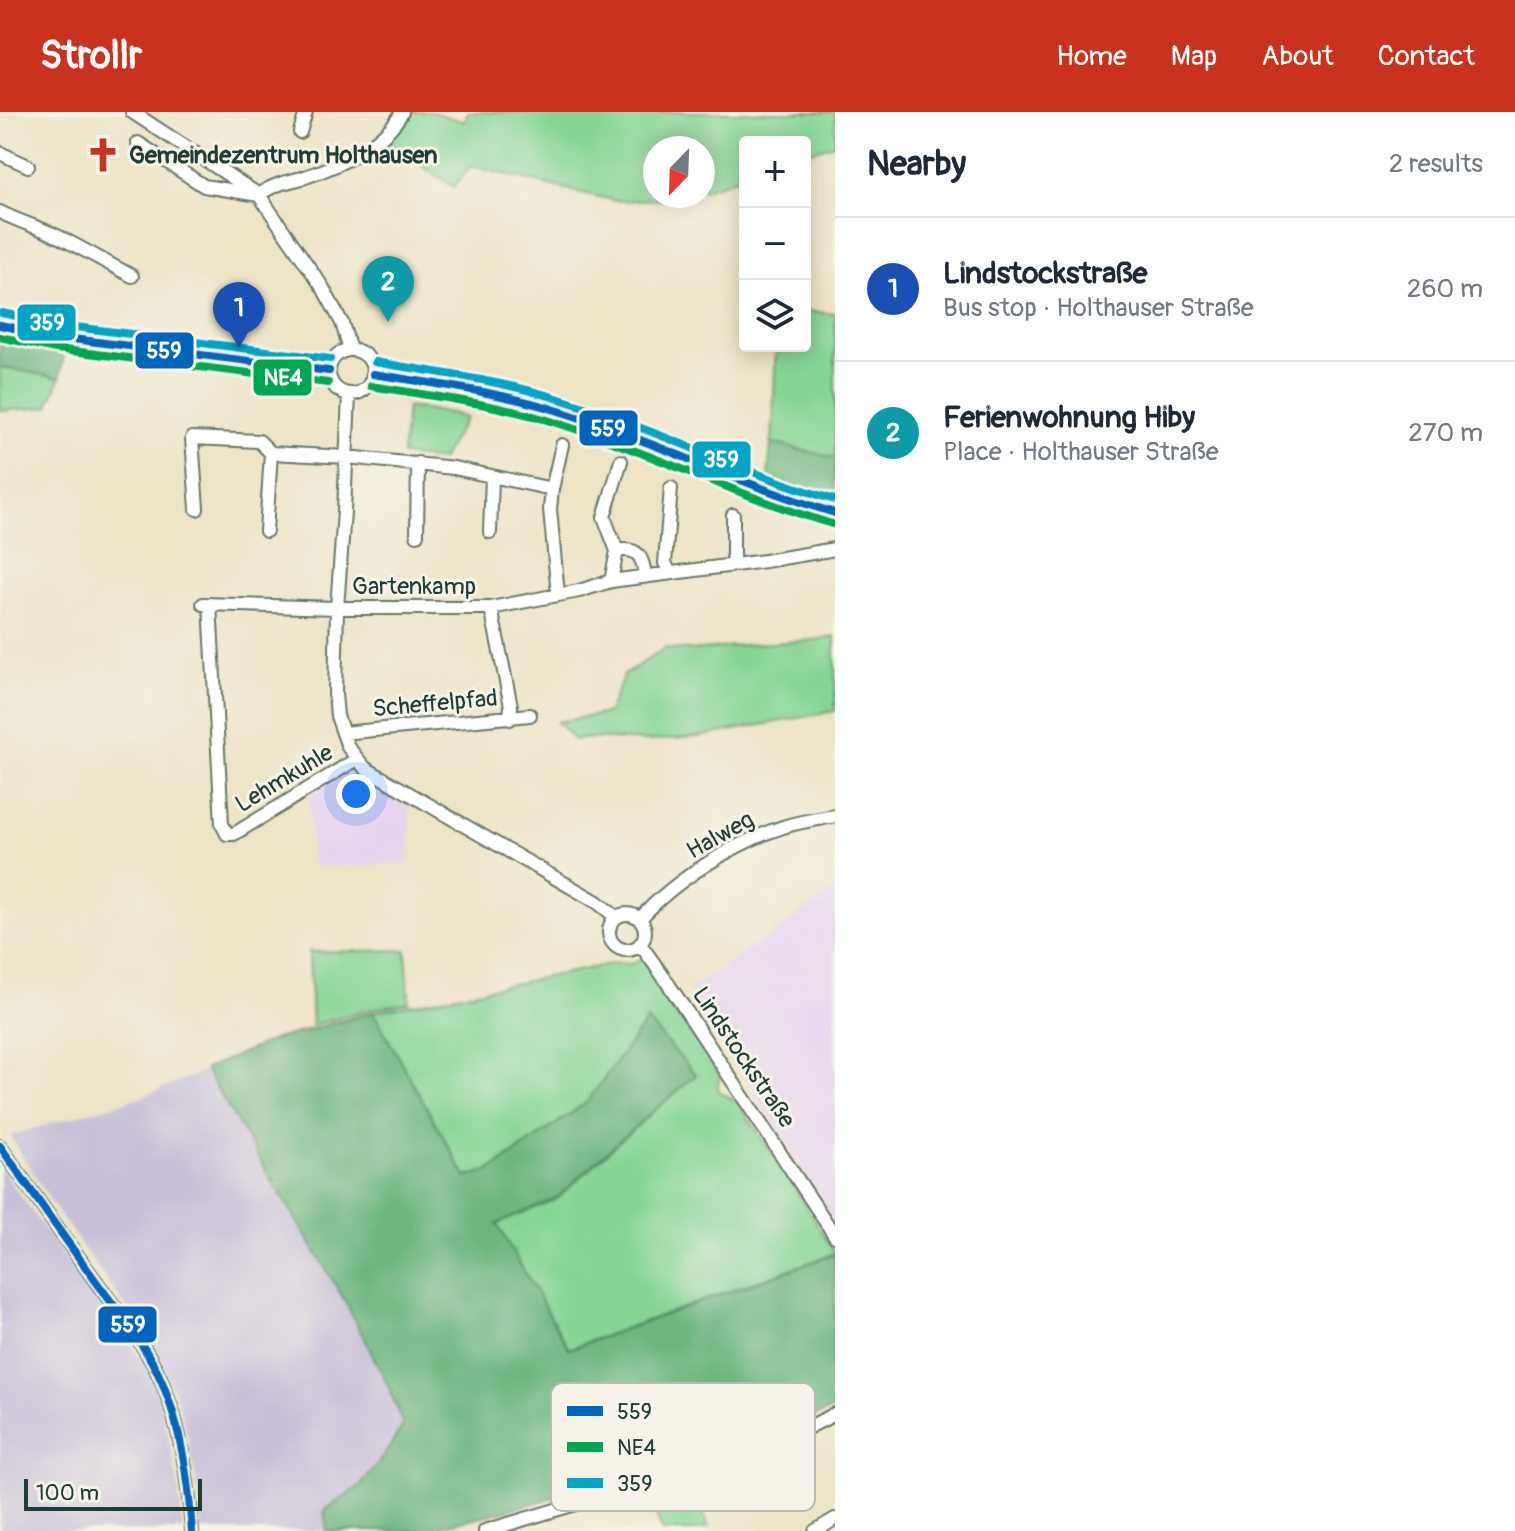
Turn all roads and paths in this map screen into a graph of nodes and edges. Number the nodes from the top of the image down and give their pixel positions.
1 (132, 112) edge
2 (306, 112) edge
3 (396, 115) edge
4 (300, 132) dead end
5 (138, 143) dead end
6 (0, 153) edge
7 (28, 166) dead end
8 (259, 195) junction
9 (0, 212) edge
10 (132, 276) dead end
11 (0, 325) edge
12 (350, 350) junction
13 (329, 371) junction
14 (373, 374) junction
15 (349, 394) junction
16 (562, 445) dead end
17 (271, 453) junction
18 (347, 457) junction
19 (621, 461) dead end
20 (418, 463) junction
21 (492, 477) junction
22 (671, 488) dead end
23 (552, 489) junction
24 (197, 509) dead end
25 (835, 513) edge
26 (733, 515) dead end
27 (266, 531) dead end
28 (490, 532) dead end
29 (417, 535) dead end
30 (835, 549) edge
31 (617, 551) junction
32 (733, 565) junction
33 (670, 573) junction
34 (645, 576) junction
35 (611, 581) junction
36 (558, 595) junction
37 (337, 608) junction
38 (491, 608) junction
39 (530, 715) dead end
40 (510, 719) junction
41 (343, 733) junction
42 (357, 759) junction
43 (835, 816) edge
44 (234, 834) joint
45 (616, 917) junction
46 (640, 919) junction
47 (640, 944) junction
48 (0, 1146) edge
49 (835, 1236) edge
50 (835, 1414) edge
51 (815, 1424) edge
52 (552, 1511) edge
53 (835, 1519) edge
54 (192, 1531) edge
55 (485, 1531) edge
56 (815, 1531) edge

1 - 8 street
2 - 4 street
3 - 8 street
5 - 8 street
6 - 7 street
8 - 12 street
9 - 10 street
11 - 13 street
12 - 13 street
12 - 14 street
13 - 15 street
14 - 15 street
14 - 25 street
15 - 18 street
16 - 23 street
17 - 18 street
17 - 24 street
17 - 27 street
18 - 20 street
18 - 37 street
19 - 31 street
20 - 21 street
20 - 29 street
21 - 23 street
21 - 28 street
22 - 33 street
23 - 36 street
26 - 32 street
30 - 32 street, Gartenkamp
31 - 34 street
31 - 35 street
32 - 33 street, Gartenkamp
33 - 34 street, Gartenkamp
34 - 35 street, Gartenkamp
35 - 36 street, Gartenkamp
36 - 38 street, Gartenkamp
37 - 38 street, Gartenkamp
37 - 41 street
37 - 44 street, Gartenkamp
38 - 40 street, Gartenkamp
39 - 40 street, Scheffelpfad
40 - 41 street, Scheffelpfad
41 - 42 street
42 - 44 street, Lehmkuhle
42 - 45 street
43 - 46 street, Halweg
45 - 46 street
45 - 47 street
46 - 47 street
47 - 49 street, Lindstockstraße
48 - 54 street
50 - 51 street
52 - 55 street
53 - 56 street

